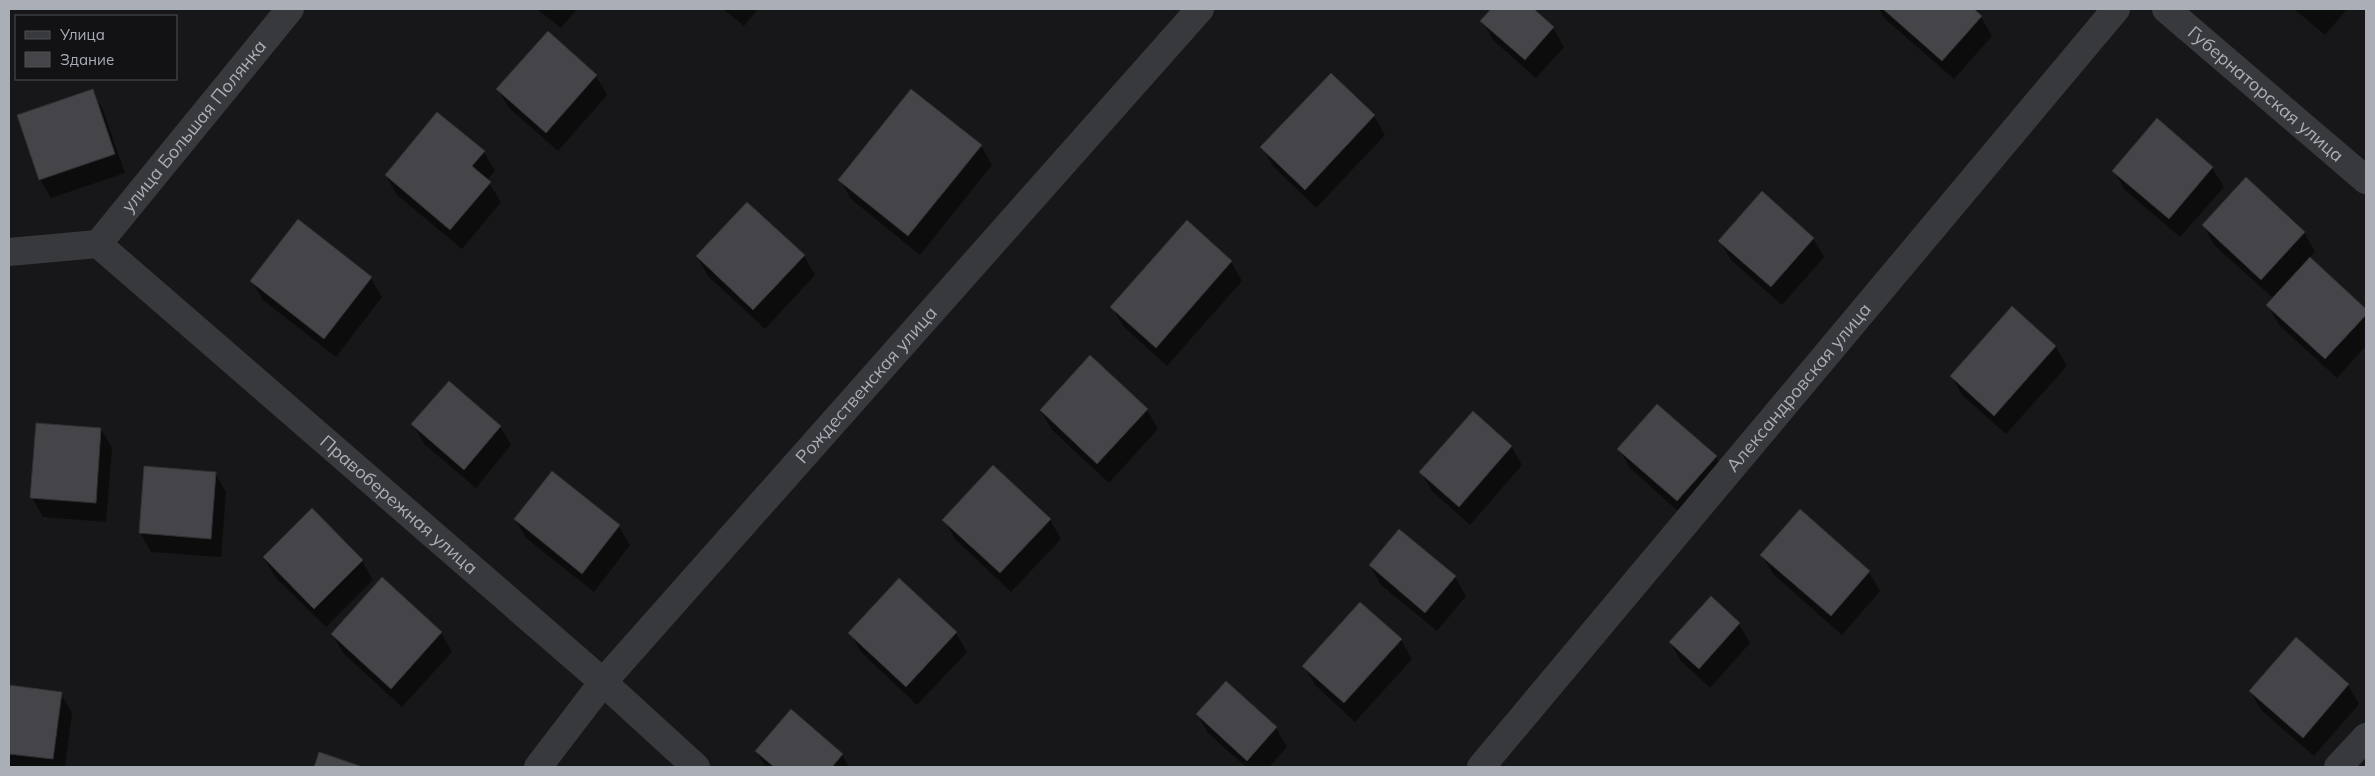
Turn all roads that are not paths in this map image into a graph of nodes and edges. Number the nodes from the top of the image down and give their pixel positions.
1 (290, 9) edge
2 (1200, 9) edge
3 (2116, 9) edge
4 (2166, 9) edge
5 (2366, 180) edge
6 (98, 244) junction
7 (9, 252) edge
8 (603, 682) junction
9 (2366, 737) edge
10 (538, 767) edge
11 (696, 767) edge
12 (1481, 767) edge
13 (2338, 767) edge

1 - 6 street, улица Большая Полянка
2 - 8 street, Рождественская улица
3 - 12 street, Александровская улица
4 - 5 street, Губернаторская улица
6 - 7 street
6 - 8 street, Правобережная улица
8 - 10 street, Рождественская улица
8 - 11 street, Правобережная улица
9 - 13 street

